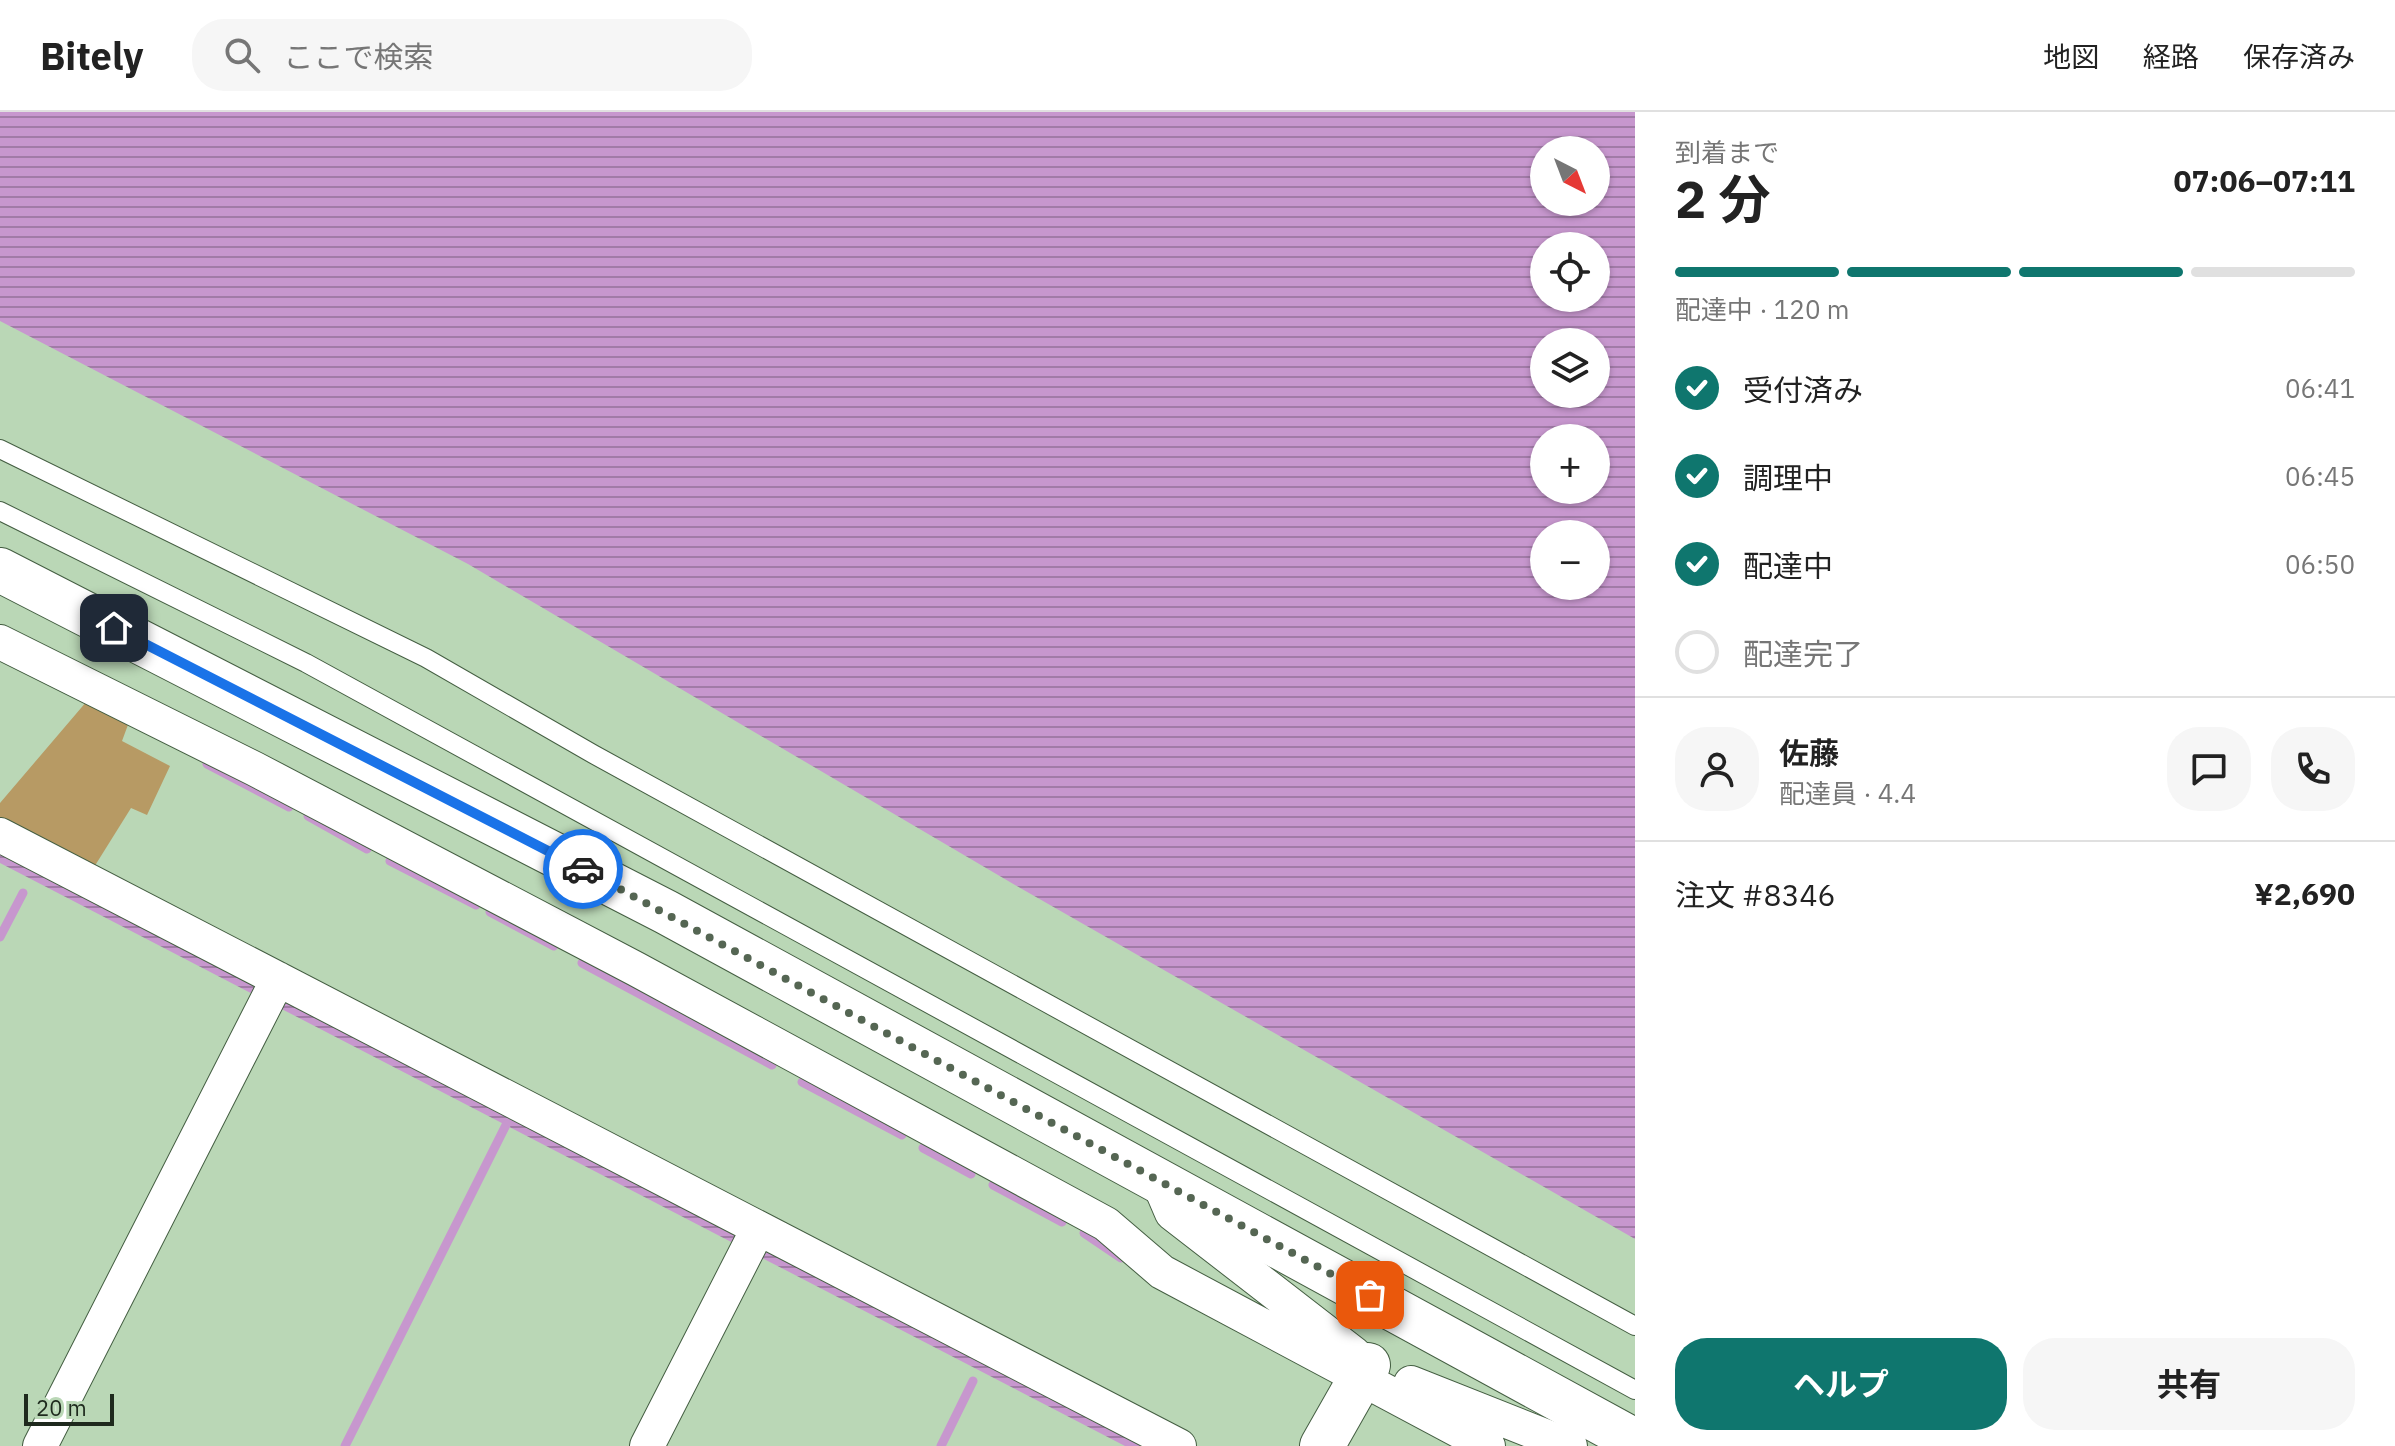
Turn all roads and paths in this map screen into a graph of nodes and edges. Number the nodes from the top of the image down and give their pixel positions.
1 (0, 449) edge
2 (0, 511) edge
3 (0, 570) edge
4 (0, 642) edge
5 (0, 835) edge
6 (272, 992) junction
7 (1157, 1178) junction
8 (753, 1239) junction
9 (1635, 1326) edge
10 (1366, 1370) junction
11 (1635, 1390) edge
12 (1635, 1441) edge
13 (40, 1446) edge
14 (647, 1446) edge
15 (1179, 1446) edge
16 (1322, 1446) edge
17 (1488, 1446) edge
18 (1570, 1446) edge

1 - 9 lane
2 - 11 lane
3 - 7 street
4 - 10 street
5 - 6 street
6 - 8 street
6 - 13 street
7 - 10 street
7 - 12 street
8 - 14 street
8 - 15 street
10 - 16 street
10 - 17 street
10 - 18 street

